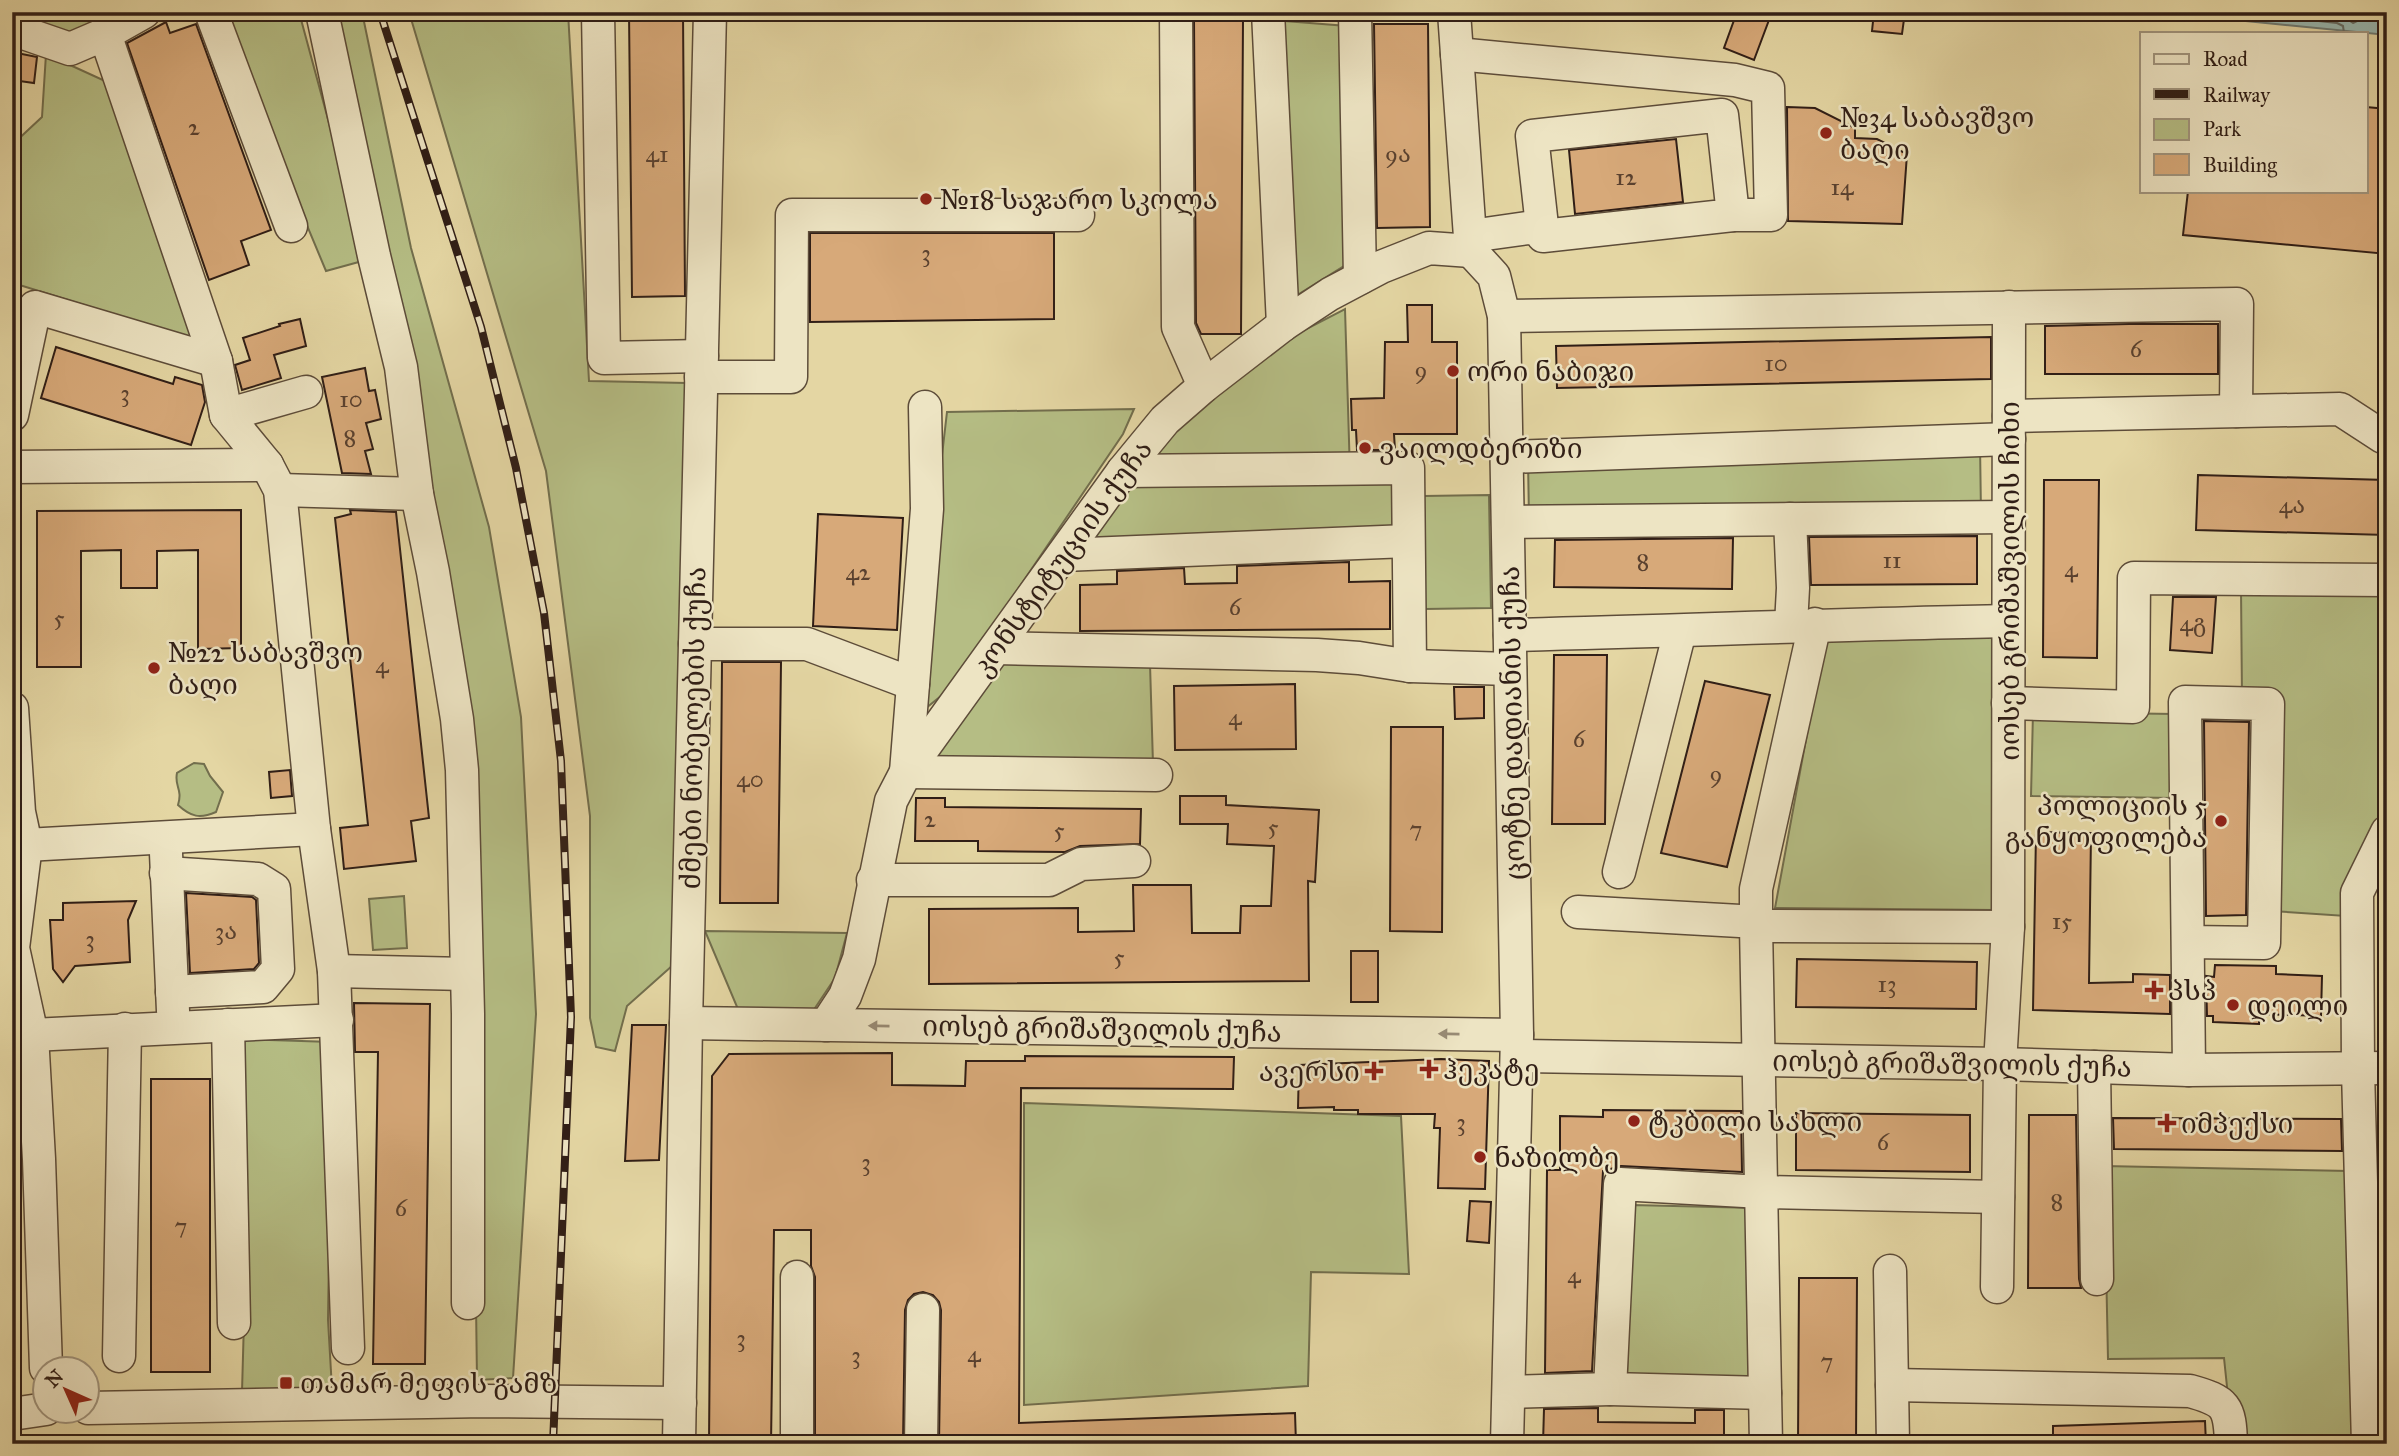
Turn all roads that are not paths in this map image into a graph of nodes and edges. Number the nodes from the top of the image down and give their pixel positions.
1 (144, 12) edge
2 (211, 12) edge
3 (322, 12) edge
4 (598, 12) edge
5 (710, 12) edge
6 (1176, 12) edge
7 (1268, 12) edge
8 (1355, 12) edge
9 (1454, 12) edge
10 (12, 29) edge
11 (104, 34) junction
12 (1457, 54) junction
13 (1079, 215) dead end
14 (1734, 215) junction
15 (290, 226) dead end
16 (1542, 226) junction
17 (1471, 244) junction
18 (1360, 278) junction
19 (2009, 307) junction
20 (1504, 316) junction
21 (1283, 325) junction
22 (216, 361) junction
23 (702, 366) junction
24 (1204, 386) junction
25 (306, 392) dead end
26 (925, 407) dead end
27 (2236, 411) junction
28 (12, 415) edge
29 (226, 415) junction
30 (2009, 427) junction
31 (2387, 437) edge
32 (1507, 457) junction
33 (12, 467) edge
34 (1123, 471) junction
35 (273, 477) junction
36 (417, 494) junction
37 (2008, 517) junction
38 (1790, 519) junction
39 (1508, 522) junction
40 (1408, 541) junction
41 (1063, 555) junction
42 (2387, 580) edge
43 (2008, 621) junction
44 (1803, 624) junction
45 (1680, 631) junction
46 (1510, 635) junction
47 (695, 644) junction
48 (996, 648) junction
49 (1410, 666) junction
50 (1510, 669) junction
51 (913, 684) junction
52 (2008, 703) junction
53 (12, 708) edge
54 (906, 772) junction
55 (1156, 775) dead end
56 (314, 829) junction
57 (2387, 832) edge
58 (165, 838) junction
59 (26, 845) junction
60 (1134, 861) dead end
61 (1619, 872) dead end
62 (166, 873) junction
63 (873, 880) junction
64 (1578, 912) dead end
65 (1755, 923) junction
66 (2008, 927) junction
67 (2188, 942) junction
68 (13, 948) edge
69 (334, 971) junction
70 (466, 974) junction
71 (172, 992) junction
72 (337, 1020) junction
73 (686, 1023) junction
74 (228, 1025) junction
75 (826, 1025) junction
76 (174, 1027) junction
77 (125, 1029) junction
78 (32, 1035) junction
79 (1517, 1045) junction
80 (1760, 1060) junction
81 (2000, 1063) junction
82 (2094, 1067) junction
83 (2372, 1069) edge
84 (2189, 1070) junction
85 (1762, 1192) junction
86 (1998, 1197) junction
87 (1890, 1271) dead end
88 (797, 1277) dead end
89 (2097, 1279) dead end
90 (1997, 1287) dead end
91 (468, 1303) dead end
92 (923, 1310) dead end
93 (234, 1323) dead end
94 (348, 1348) dead end
95 (46, 1354) edge
96 (119, 1356) dead end
97 (1892, 1385) junction
98 (1610, 1389) junction
99 (1509, 1392) junction
100 (1765, 1392) junction
101 (680, 1403) junction
102 (102, 1408) edge
103 (32, 1411) edge
104 (12, 1414) edge
105 (680, 1444) edge
106 (797, 1444) edge
107 (921, 1444) edge
108 (1507, 1444) edge
109 (1766, 1444) edge
110 (1893, 1444) edge
111 (2231, 1444) edge
112 (2368, 1444) edge

1 - 11 street
2 - 15 street
3 - 36 street
4 - 23 street
5 - 23 street, ძმები ნობელების ქუჩა
6 - 24 street
7 - 21 street
8 - 18 street
9 - 12 street
10 - 11 street
11 - 22 street
12 - 14 street
12 - 17 street
13 - 23 street
14 - 16 street
14 - 16 street
16 - 17 street, კონსტიტუციის ქუჩა
17 - 18 street, კონსტიტუციის ქუჩა
17 - 20 street, ცოტნე დადიანის ქუჩა
18 - 21 street, კონსტიტუციის ქუჩა
19 - 20 street
19 - 27 street
19 - 30 street, იოსებ გრიშაშვილის ჩიხი
20 - 32 street, ცოტნე დადიანის ქუჩა
21 - 24 street, კონსტიტუციის ქუჩა
22 - 28 street
22 - 29 street
23 - 47 street, ძმები ნობელების ქუჩა
24 - 34 street, კონსტიტუციის ქუჩა
25 - 29 street
26 - 51 street
27 - 30 street
27 - 31 street
29 - 35 street
30 - 32 street
30 - 37 street, იოსებ გრიშაშვილის ჩიხი
32 - 39 street, ცოტნე დადიანის ქუჩა
33 - 35 street
34 - 40 street
34 - 41 street, კონსტიტუციის ქუჩა
35 - 36 street
35 - 56 street
36 - 70 street
37 - 38 street
37 - 43 street, იოსებ გრიშაშვილის ჩიხი
38 - 39 street
38 - 44 street
39 - 46 street, ცოტნე დადიანის ქუჩა
40 - 41 street
40 - 49 street
41 - 48 street, კონსტიტუციის ქუჩა
42 - 52 street
43 - 44 street
43 - 52 street, იოსებ გრიშაშვილის ჩიხი
44 - 45 street
44 - 65 street
45 - 46 street
45 - 61 street
46 - 50 street, ცოტნე დადიანის ქუჩა
47 - 51 street
47 - 73 street, ძმები ნობელების ქუჩა
48 - 49 street
48 - 54 street, კონსტიტუციის ქუჩა
49 - 50 street
50 - 79 street, ცოტნე დადიანის ქუჩა
51 - 54 street
52 - 66 street, იოსებ გრიშაშვილის ჩიხი
53 - 59 street
54 - 55 street
54 - 63 street, კონსტიტუციის ქუჩა
56 - 58 street
56 - 69 street
57 - 83 street
58 - 59 street
58 - 62 street
59 - 68 street
60 - 63 street
62 - 71 street
62 - 71 street
63 - 75 street, კონსტიტუციის ქუჩა
64 - 65 street
65 - 66 street
65 - 80 street
66 - 81 street, იოსებ გრიშაშვილის ჩიხი
67 - 67 street
67 - 84 street
68 - 78 street
69 - 70 street
69 - 72 street
70 - 91 street
71 - 76 street
72 - 74 street
72 - 94 street
73 - 75 street, იოსებ გრიშაშვილის ქუჩა
73 - 101 street, ძმები ნობელების ქუჩა
74 - 76 street
74 - 93 street
79 -> 75 street, იოსებ გრიშაშვილის ქუჩა
76 - 77 street
77 - 78 street
77 - 96 street
78 - 95 street
79 - 80 street, იოსებ გრიშაშვილის ქუჩა
79 - 99 street, ცოტნე დადიანის ქუჩა
80 - 81 street, იოსებ გრიშაშვილის ქუჩა
80 - 85 street
81 - 82 street, იოსებ გრიშაშვილის ქუჩა
81 - 86 street, იოსებ გრიშაშვილის ჩიხი
82 - 84 street, იოსებ გრიშაშვილის ქუჩა
82 - 89 street
83 - 84 street, იოსებ გრიშაშვილის ქუჩა
83 - 112 street
85 - 86 street
85 - 98 street
85 - 100 street
86 - 90 street, იოსებ გრიშაშვილის ჩიხი
87 - 97 street
88 - 106 street
92 - 107 street
97 - 110 street
97 - 111 street
98 - 99 street
98 - 100 street
99 - 108 street, ცოტნე დადიანის ქუჩა
100 - 109 street
101 - 102 street
101 - 105 street, ძმები ნობელების ქუჩა
103 - 104 street

